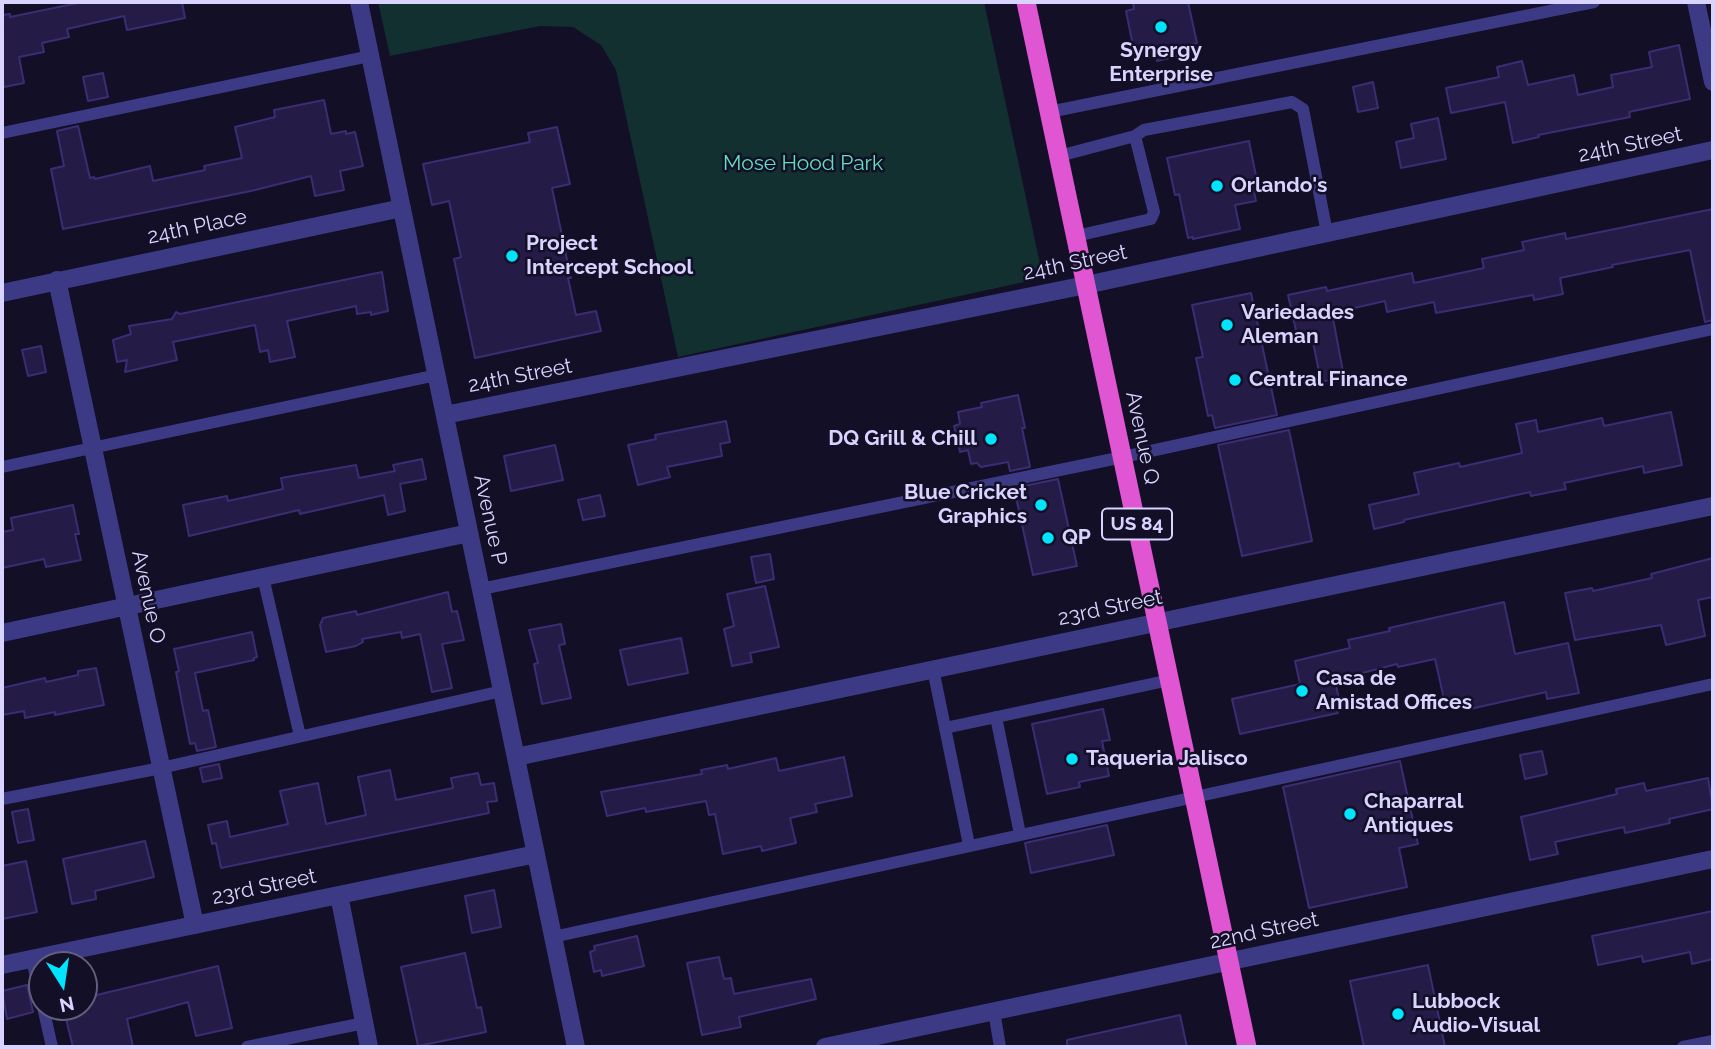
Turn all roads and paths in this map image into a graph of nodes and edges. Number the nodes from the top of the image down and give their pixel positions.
1 (359, 2) edge
2 (1026, 2) edge
3 (1594, 2) edge
4 (1696, 2) edge
5 (370, 56) junction
6 (1713, 82) edge
7 (1049, 112) junction
8 (2, 133) edge
9 (1135, 136) junction
10 (1713, 150) edge
11 (1059, 156) junction
12 (402, 208) junction
13 (1327, 233) junction
14 (1076, 236) junction
15 (57, 279) junction
16 (1086, 285) junction
17 (2, 293) edge
18 (1713, 329) edge
19 (437, 375) junction
20 (445, 415) junction
21 (93, 448) junction
22 (1123, 457) junction
23 (2, 467) edge
24 (1713, 506) edge
25 (469, 533) junction
26 (263, 577) junction
27 (481, 589) junction
28 (127, 606) junction
29 (1157, 621) junction
30 (2, 633) edge
31 (933, 669) junction
32 (1170, 680) junction
33 (1713, 684) edge
34 (502, 691) junction
35 (996, 717) junction
36 (945, 728) junction
37 (300, 736) junction
38 (516, 757) junction
39 (161, 768) junction
40 (1194, 796) junction
41 (2, 799) edge
42 (1020, 834) junction
43 (969, 845) junction
44 (536, 854) junction
45 (1713, 859) edge
46 (339, 895) junction
47 (195, 925) junction
48 (553, 937) junction
49 (67, 951) edge
50 (28, 959) edge
51 (1229, 961) junction
52 (2, 965) edge
53 (993, 1012) junction
54 (46, 1021) edge
55 (365, 1023) junction
56 (1713, 1041) edge
57 (52, 1047) edge
58 (247, 1047) edge
59 (369, 1047) edge
60 (576, 1047) edge
61 (831, 1047) edge
62 (1000, 1047) edge
63 (1247, 1047) edge
64 (1683, 1047) edge

1 - 5 street, Avenue P
2 - 7 highway, Avenue Q / US 84
3 - 7 lane
4 - 6 street
5 - 8 lane
5 - 12 street, Avenue P
7 - 11 highway, Avenue Q / US 84
9 - 11 lane
9 - 13 lane
9 - 14 lane
10 - 13 street, 24th Street
11 - 14 highway, Avenue Q / US 84
12 - 15 street, 24th Place
12 - 19 street, Avenue P
13 - 16 street, 24th Street
14 - 16 highway, Avenue Q / US 84
15 - 17 street, 24th Place
15 - 21 street, Avenue O
16 - 20 street, 24th Street
16 - 22 highway, Avenue Q / US 84
18 - 22 lane
19 - 20 street, Avenue P
19 - 21 lane
20 - 25 street, Avenue P
21 - 23 lane
21 - 28 street, Avenue O
22 - 27 lane
22 - 29 highway, Avenue Q / US 84
24 - 29 street, 23rd Street
25 - 26 street
25 - 27 street, Avenue P
26 - 28 street
26 - 37 lane
27 - 34 street, Avenue P
28 - 30 street
28 - 39 street, Avenue O
29 - 31 street, 23rd Street
29 - 32 highway, Avenue Q / US 84
31 - 36 lane
31 - 38 street, 23rd Street
32 - 35 lane
32 - 40 highway, Avenue Q / US 84
33 - 40 lane
34 - 37 lane
34 - 38 street, Avenue P
35 - 36 lane
35 - 42 lane
36 - 43 lane
37 - 39 lane
38 - 44 street, Avenue P
39 - 41 lane
39 - 47 street, Avenue O
40 - 42 lane
40 - 51 highway, Avenue Q / US 84
42 - 43 lane
43 - 48 lane
44 - 46 street, 23rd Street
44 - 48 street, Avenue P
45 - 51 street, 22nd Street
46 - 47 street, 23rd Street
46 - 55 street
47 - 49 street, 23rd Street
48 - 60 street, Avenue P
50 - 52 street, 23rd Street
51 - 53 street, 22nd Street
51 - 63 highway, Avenue Q / US 84
53 - 61 street, 22nd Street
53 - 62 lane
54 - 57 lane
55 - 58 lane
55 - 59 street
56 - 64 lane

